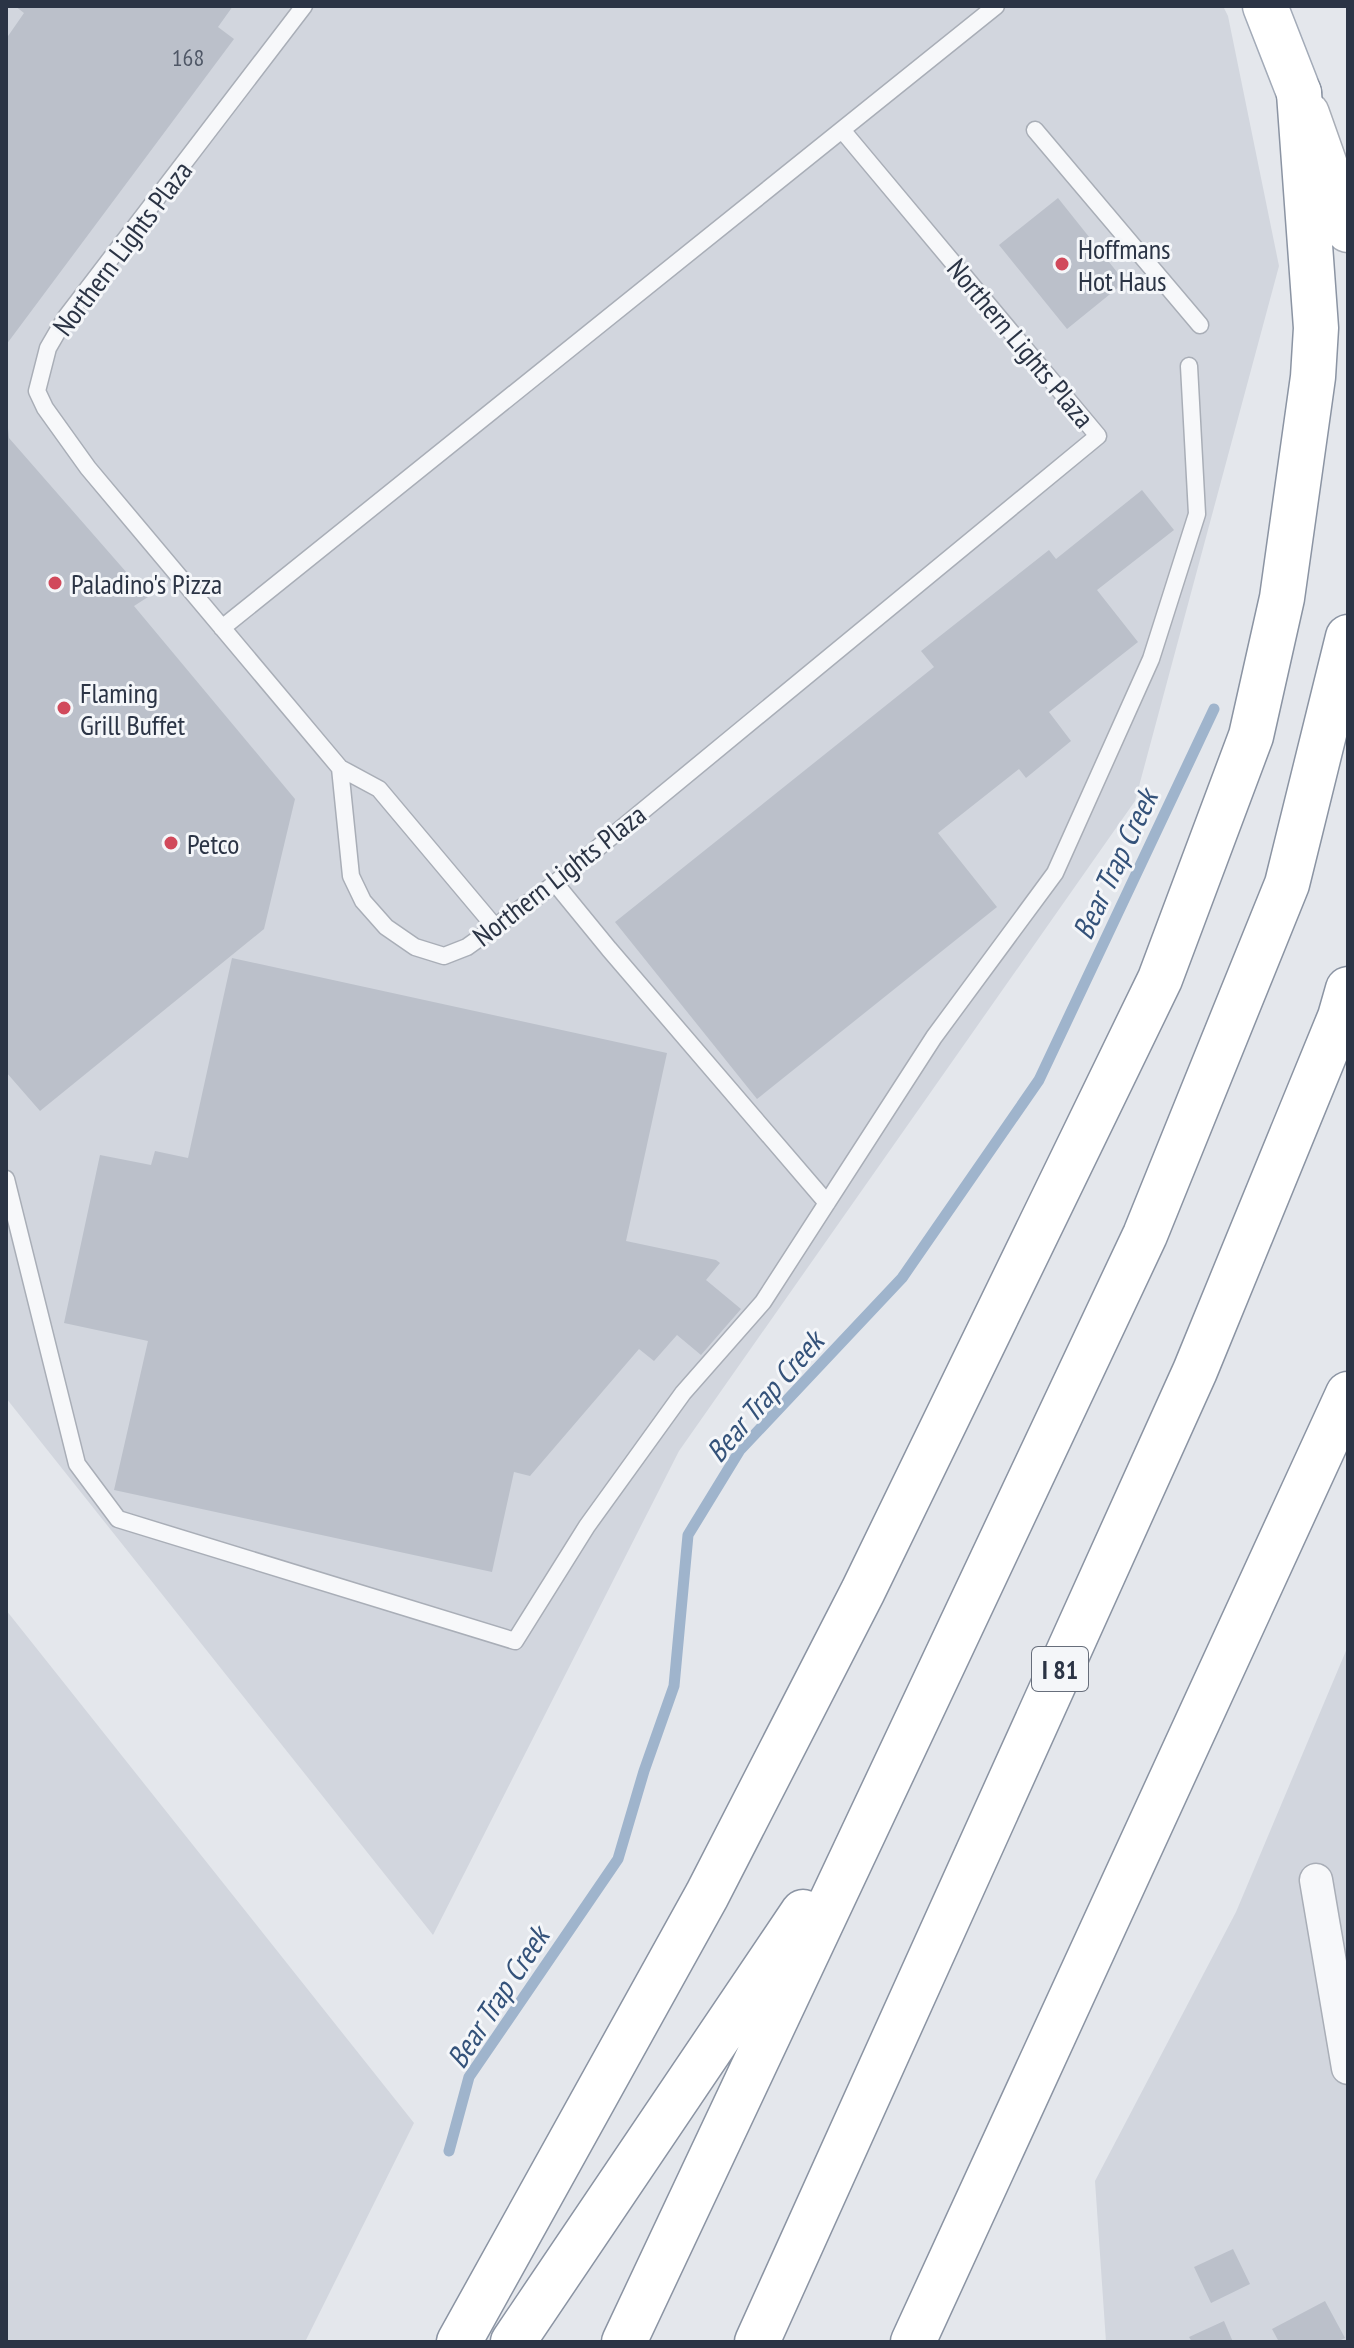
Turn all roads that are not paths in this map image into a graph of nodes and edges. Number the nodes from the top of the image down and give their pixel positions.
1 (304, 6) edge
2 (996, 6) edge
3 (1265, 6) edge
4 (1299, 93) junction
5 (842, 130) junction
6 (1035, 130) dead end
7 (1348, 230) edge
8 (1200, 325) dead end
9 (1189, 366) dead end
10 (222, 628) junction
11 (1348, 637) edge
12 (340, 768) junction
13 (555, 883) junction
14 (495, 927) junction
15 (1348, 989) edge
16 (6, 1179) edge
17 (827, 1203) junction
18 (1348, 1394) edge
19 (883, 1794) junction
20 (1316, 1880) dead end
21 (1348, 2068) edge
22 (834, 2171) junction
23 (459, 2342) edge
24 (513, 2342) edge
25 (624, 2342) edge
26 (757, 2342) edge
27 (775, 2342) edge
28 (913, 2342) edge

1 - 10 lane, Northern Lights Plaza
2 - 5 lane
3 - 4 main road
4 - 7 main road
4 - 23 main road
5 - 10 lane
5 - 13 lane, Northern Lights Plaza
6 - 8 lane
9 - 17 lane
10 - 12 lane, Northern Lights Plaza
11 - 19 main road
12 - 14 lane
12 - 14 lane, Northern Lights Plaza
13 - 14 lane, Northern Lights Plaza
13 - 17 lane
15 - 22 main road, I 81
16 - 17 lane
18 - 28 main road
19 - 24 main road
19 - 25 main road
20 - 21 street
22 - 26 main road, I 81
22 - 27 main road

